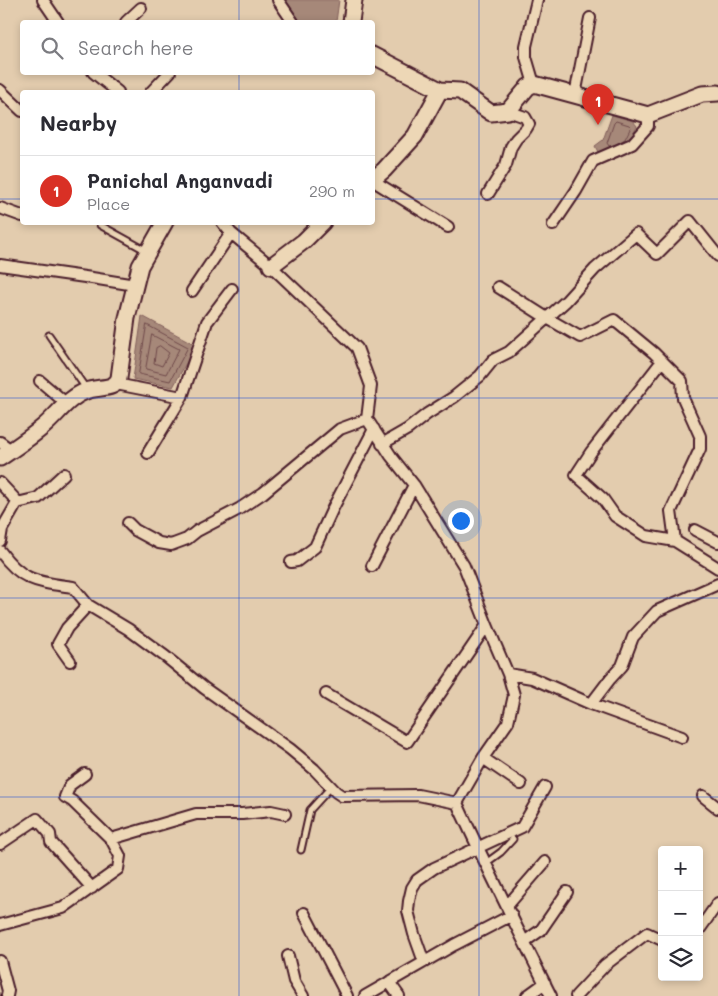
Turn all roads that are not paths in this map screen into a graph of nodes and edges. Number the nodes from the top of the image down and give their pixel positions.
1 (42, 0) edge
2 (278, 0) edge
3 (354, 0) edge
4 (537, 0) edge
5 (140, 8) dead end
6 (590, 18) dead end
7 (57, 20) edge
8 (128, 20) edge
9 (292, 20) edge
10 (351, 20) edge
11 (375, 57) edge
12 (97, 75) edge
13 (167, 75) edge
14 (534, 84) junction
15 (0, 90) edge
16 (116, 90) edge
17 (153, 90) edge
18 (440, 90) junction
19 (718, 94) edge
20 (575, 95) junction
21 (20, 109) edge
22 (508, 111) junction
23 (648, 115) junction
24 (375, 178) edge
25 (375, 182) edge
26 (488, 194) dead end
27 (0, 208) edge
28 (20, 215) edge
29 (100, 225) dead end
30 (163, 225) edge
31 (224, 225) edge
32 (320, 225) edge
33 (553, 225) dead end
34 (448, 227) dead end
35 (231, 233) junction
36 (148, 251) junction
37 (718, 256) edge
38 (0, 265) edge
39 (271, 266) junction
40 (135, 285) junction
41 (498, 287) dead end
42 (232, 289) dead end
43 (192, 290) dead end
44 (547, 318) junction
45 (49, 335) dead end
46 (662, 361) junction
47 (40, 381) dead end
48 (116, 384) junction
49 (87, 390) junction
50 (182, 396) junction
51 (66, 404) junction
52 (367, 419) junction
53 (374, 429) junction
54 (382, 444) junction
55 (4, 450) edge
56 (148, 453) dead end
57 (64, 474) dead end
58 (0, 484) edge
59 (414, 485) junction
60 (17, 503) junction
61 (128, 523) dead end
62 (695, 530) dead end
63 (0, 541) edge
64 (675, 541) junction
65 (718, 542) edge
66 (0, 551) edge
67 (291, 562) dead end
68 (372, 566) dead end
69 (718, 568) edge
70 (718, 584) edge
71 (88, 604) junction
72 (487, 625) junction
73 (70, 661) dead end
74 (508, 674) junction
75 (326, 694) dead end
76 (592, 704) junction
77 (682, 737) dead end
78 (483, 758) junction
79 (85, 774) dead end
80 (521, 784) dead end
81 (545, 786) dead end
82 (331, 787) junction
83 (703, 796) dead end
84 (457, 803) junction
85 (718, 808) edge
86 (285, 814) dead end
87 (111, 839) junction
88 (513, 839) dead end
89 (0, 844) edge
90 (478, 847) junction
91 (301, 850) dead end
92 (545, 862) dead end
93 (485, 863) junction
94 (92, 888) junction
95 (567, 892) dead end
96 (718, 903) edge
97 (509, 911) junction
98 (304, 913) dead end
99 (703, 924) edge
100 (0, 925) edge
101 (658, 938) edge
102 (524, 942) junction
103 (288, 956) dead end
104 (0, 961) edge
105 (424, 962) junction
106 (389, 982) junction
107 (544, 983) junction
108 (7, 996) edge
109 (302, 996) edge
110 (347, 996) edge
111 (365, 996) edge
112 (399, 996) edge
113 (528, 996) edge
114 (551, 996) edge
115 (576, 996) edge

1 - 7 street
2 - 9 street
3 - 10 street
4 - 14 street
5 - 8 street
6 - 20 street
11 - 18 street
12 - 16 street
13 - 17 street
14 - 20 street
14 - 22 street
15 - 21 street
18 - 22 street
18 - 24 street
19 - 23 street
20 - 23 street
22 - 26 street
23 - 33 street
25 - 34 street
27 - 28 street
29 - 36 lane
30 - 36 street
31 - 35 street
32 - 39 street
35 - 39 street
35 - 43 street
36 - 40 street
37 - 44 street
38 - 40 street
39 - 52 street
40 - 48 street
41 - 44 street
42 - 50 street
44 - 46 street
44 - 54 street
45 - 49 lane
46 - 64 street
46 - 64 street
47 - 51 street
48 - 49 street
48 - 50 street
49 - 51 street
50 - 56 street
51 - 55 street
52 - 53 street
52 - 61 street
53 - 54 street
53 - 67 street
54 - 59 street
57 - 60 street
58 - 60 street
59 - 68 street
59 - 72 street
60 - 63 street
62 - 65 street
64 - 69 street
66 - 71 street
70 - 76 street
71 - 73 street
71 - 82 street
72 - 74 street
72 - 75 street
74 - 76 street
74 - 78 street
76 - 77 street
78 - 80 street
78 - 84 street
79 - 87 street
81 - 90 street
82 - 84 street
82 - 91 lane
83 - 85 street
84 - 90 street
86 - 87 street
87 - 94 street
88 - 93 lane
89 - 94 street
90 - 93 street
90 - 105 street
92 - 97 street
93 - 97 street
94 - 100 street
95 - 102 street
96 - 99 street
97 - 102 street
97 - 105 street
98 - 110 street
101 - 115 street
102 - 107 street
103 - 109 street
104 - 108 street
105 - 106 street
106 - 111 street
106 - 112 street
107 - 113 street
107 - 114 street

